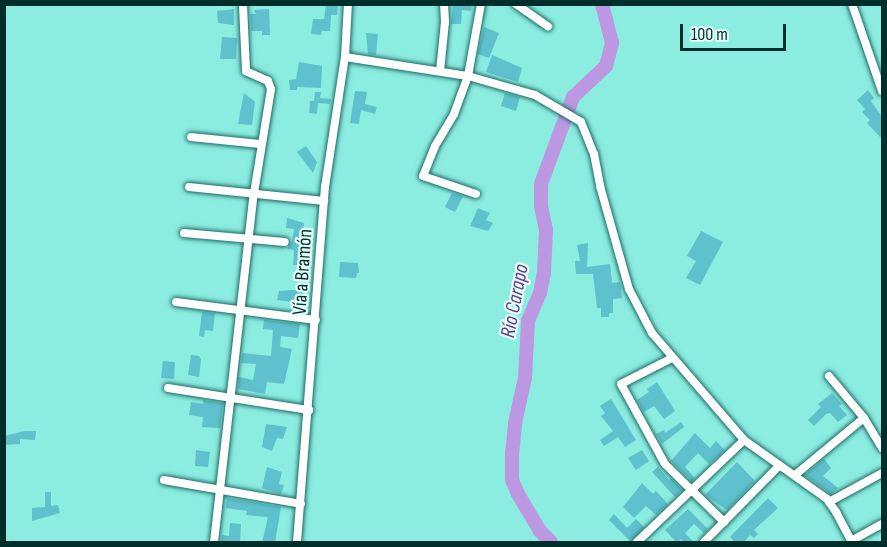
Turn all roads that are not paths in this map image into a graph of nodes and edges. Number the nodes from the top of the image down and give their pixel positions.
1 (243, 4) edge
2 (348, 4) edge
3 (444, 4) edge
4 (481, 4) edge
5 (516, 4) edge
6 (852, 4) edge
7 (548, 26) dead end
8 (345, 57) junction
9 (440, 71) junction
10 (468, 76) junction
11 (882, 91) edge
12 (191, 137) dead end
13 (261, 144) junction
14 (189, 187) dead end
15 (254, 193) junction
16 (476, 194) dead end
17 (324, 201) junction
18 (184, 233) dead end
19 (249, 239) junction
20 (285, 242) dead end
21 (176, 302) dead end
22 (241, 310) junction
23 (316, 320) junction
24 (672, 358) junction
25 (830, 376) dead end
26 (168, 388) dead end
27 (232, 398) junction
28 (309, 410) junction
29 (864, 418) junction
30 (744, 440) junction
31 (882, 448) edge
32 (779, 466) junction
33 (882, 473) edge
34 (795, 475) junction
35 (164, 480) dead end
36 (222, 489) junction
37 (691, 490) junction
38 (829, 502) junction
39 (301, 504) junction
40 (724, 522) junction
41 (882, 524) edge
42 (851, 542) edge
43 (214, 543) edge
44 (297, 543) edge
45 (637, 543) edge
46 (704, 543) edge

1 - 13 street
2 - 8 street, Vía a Bramón
3 - 9 street
4 - 10 street
5 - 7 street
6 - 11 street
8 - 9 street
8 - 17 street, Vía a Bramón
9 - 10 street
10 - 16 street
10 - 24 street
12 - 13 street
13 - 15 street
14 - 15 street
15 - 17 street
15 - 19 street
17 - 23 street, Vía a Bramón
18 - 19 street
19 - 20 street
19 - 22 street
21 - 22 street
22 - 23 street
22 - 27 street
23 - 28 street, Vía a Bramón
24 - 30 street
24 - 37 street
25 - 29 street
26 - 27 street
27 - 28 street
27 - 36 street
28 - 39 street, Vía a Bramón
29 - 31 street
29 - 34 street
30 - 32 street
30 - 37 street
32 - 34 street
32 - 40 street
33 - 38 street
34 - 38 street
35 - 36 street
36 - 39 street
36 - 43 street
37 - 40 street
37 - 45 street
38 - 42 street
39 - 44 street, Vía a Bramón
40 - 46 street
41 - 42 street

